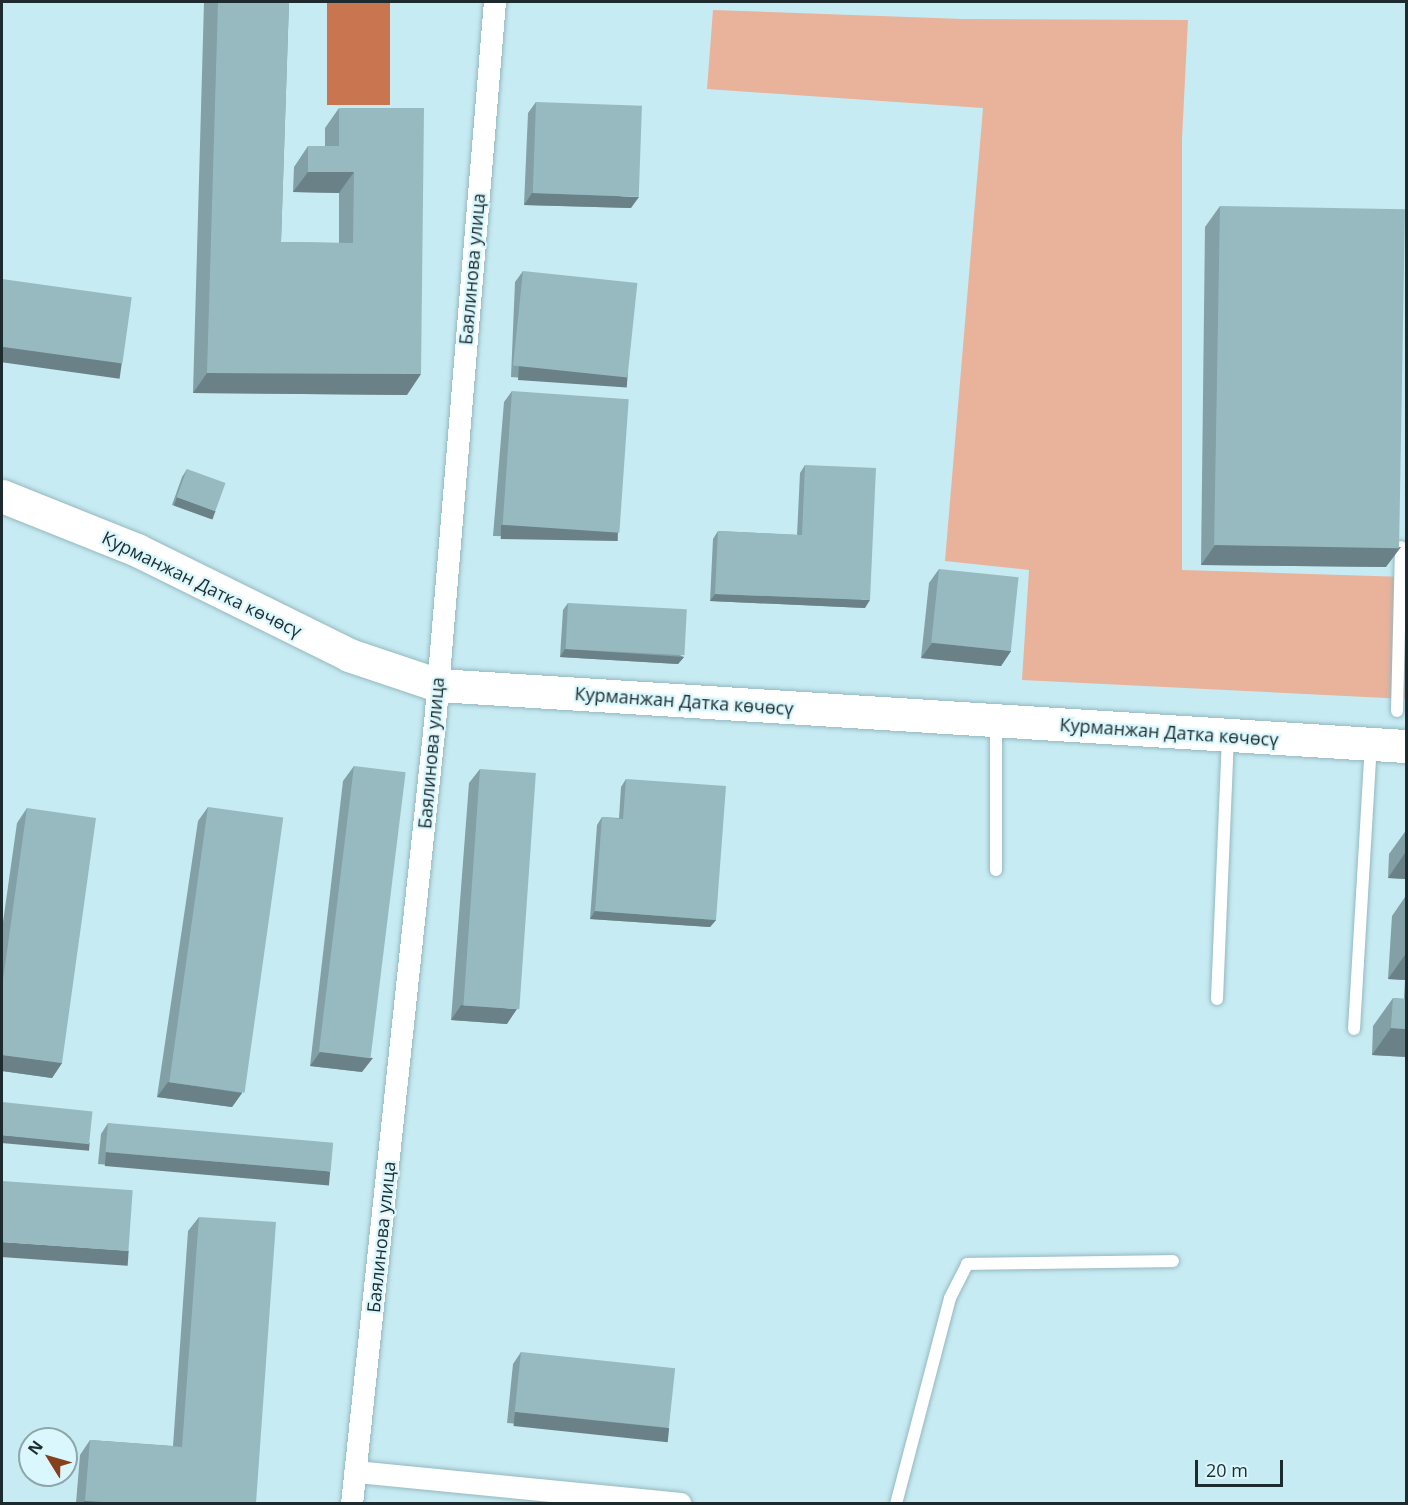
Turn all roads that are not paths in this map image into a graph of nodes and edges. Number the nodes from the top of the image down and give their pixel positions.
1 (495, 2) edge
2 (2, 496) edge
3 (1401, 547) edge
4 (438, 685) junction
5 (1397, 711) dead end
6 (996, 721) junction
7 (1228, 736) junction
8 (1371, 744) junction
9 (1407, 746) edge
10 (996, 870) dead end
11 (1217, 999) dead end
12 (1354, 1029) dead end
13 (1173, 1261) dead end
14 (356, 1472) junction
15 (352, 1503) edge
16 (680, 1503) edge
17 (896, 1503) edge

1 - 4 street, Баялинова улица
2 - 4 main road, Курманжан Датка көчөсү
3 - 5 lane
4 - 6 main road, Курманжан Датка көчөсү
4 - 14 street, Баялинова улица
6 - 7 main road, Курманжан Датка көчөсү
6 - 10 lane
7 - 8 main road, Курманжан Датка көчөсү
7 - 11 lane
8 - 9 main road, Курманжан Датка көчөсү
8 - 12 lane
13 - 17 lane
14 - 15 street, Баялинова улица
14 - 16 street

